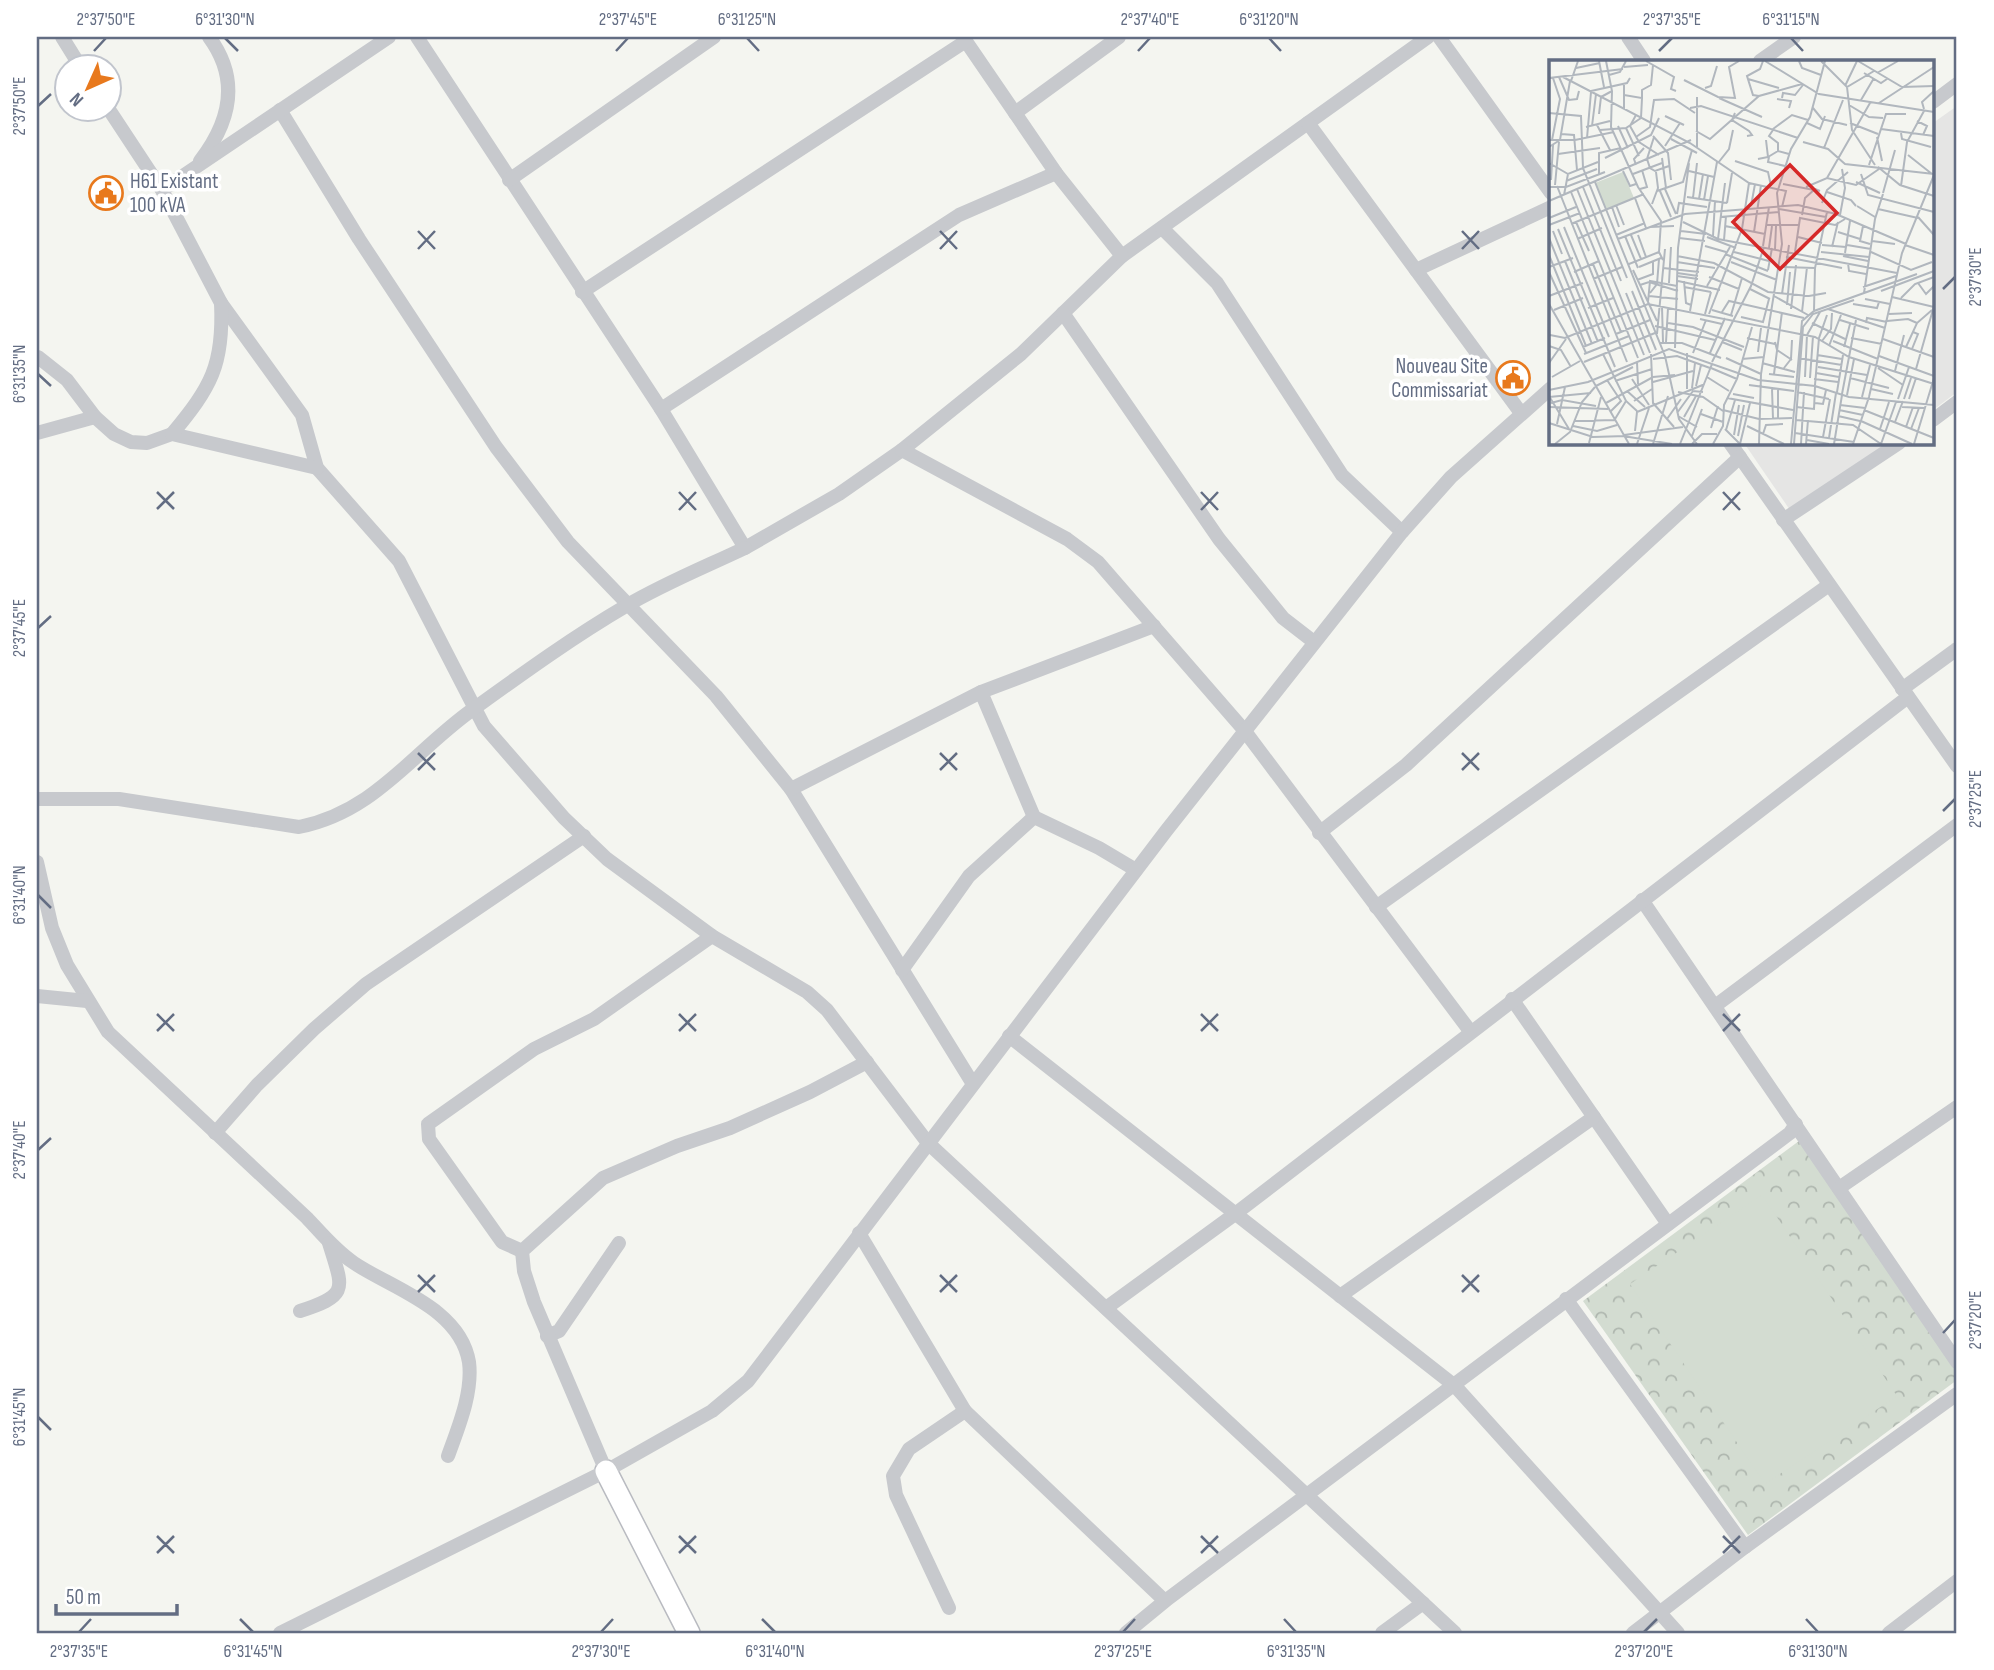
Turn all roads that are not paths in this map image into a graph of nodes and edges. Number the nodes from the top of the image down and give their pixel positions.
1 (62, 37) edge
2 (209, 37) edge
3 (389, 37) edge
4 (417, 37) edge
5 (714, 37) edge
6 (1119, 37) edge
7 (1428, 37) edge
8 (1439, 37) edge
9 (1628, 37) edge
10 (1794, 37) edge
11 (965, 39) edge
12 (71, 52) edge
13 (1643, 60) edge
14 (1761, 60) edge
15 (1957, 85) edge
16 (1934, 101) edge
17 (280, 110) junction
18 (1015, 113) junction
19 (117, 122) edge
20 (1308, 123) junction
21 (195, 168) junction
22 (1056, 173) junction
23 (509, 180) junction
24 (162, 190) junction
25 (1549, 190) edge
26 (1549, 208) edge
27 (1162, 228) junction
28 (1122, 256) junction
29 (1416, 270) junction
30 (582, 292) junction
31 (222, 303) junction
32 (1063, 313) junction
33 (38, 357) edge
34 (1549, 390) edge
35 (1957, 402) edge
36 (660, 409) junction
37 (1521, 413) junction
38 (95, 417) junction
39 (1934, 419) edge
40 (37, 433) edge
41 (172, 434) junction
42 (1731, 444) edge
43 (1897, 444) edge
44 (902, 450) junction
45 (1740, 457) junction
46 (317, 468) junction
47 (1783, 520) junction
48 (1402, 532) junction
49 (745, 548) junction
50 (1829, 585) junction
51 (626, 606) junction
52 (1154, 626) junction
53 (1314, 642) junction
54 (1957, 649) edge
55 (981, 692) junction
56 (1905, 693) junction
57 (474, 708) junction
58 (1244, 730) junction
59 (1957, 766) edge
60 (790, 789) junction
61 (37, 799) edge
62 (1034, 817) junction
63 (1957, 825) edge
64 (1319, 833) junction
65 (583, 836) junction
66 (37, 862) edge
67 (1136, 870) junction
68 (1642, 900) junction
69 (1376, 907) junction
70 (712, 936) junction
71 (902, 970) junction
72 (37, 996) edge
73 (1513, 999) junction
74 (87, 1001) junction
75 (1715, 1006) junction
76 (1470, 1031) junction
77 (1009, 1036) junction
78 (867, 1062) junction
79 (973, 1084) junction
80 (1957, 1107) edge
81 (1594, 1117) junction
82 (1796, 1124) junction
83 (215, 1133) junction
84 (928, 1143) junction
85 (1839, 1188) junction
86 (1236, 1214) junction
87 (1668, 1224) junction
88 (859, 1234) junction
89 (329, 1243) junction
90 (620, 1243) dead end
91 (522, 1251) junction
92 (1340, 1296) junction
93 (1566, 1300) junction
94 (1106, 1308) junction
95 (300, 1311) dead end
96 (547, 1336) junction
97 (1957, 1362) edge
98 (1455, 1386) junction
99 (1957, 1394) edge
100 (965, 1411) junction
101 (448, 1456) dead end
102 (606, 1471) junction
103 (1307, 1495) junction
104 (1745, 1547) junction
105 (1957, 1581) edge
106 (1165, 1601) junction
107 (1423, 1603) junction
108 (949, 1608) dead end
109 (1658, 1614) junction
110 (685, 1631) edge
111 (280, 1633) edge
112 (1126, 1633) edge
113 (1382, 1633) edge
114 (1455, 1633) edge
115 (1633, 1633) edge
116 (1678, 1633) edge
117 (1889, 1633) edge

1 - 12 street
2 - 21 street
3 - 17 street
4 - 23 street
5 - 23 street
6 - 18 street
7 - 20 street
8 - 25 street
9 - 13 street
10 - 14 street
11 - 18 street
11 - 30 street
15 - 16 street
17 - 21 street
17 - 51 street
18 - 22 street
19 - 24 street
20 - 27 street
20 - 29 street
21 - 24 street
22 - 28 street
22 - 36 street
23 - 30 street
24 - 31 street
26 - 29 street
27 - 28 street
27 - 48 street
28 - 32 street
29 - 37 street
30 - 36 street
31 - 41 street
31 - 46 street
32 - 44 street
32 - 53 street
33 - 38 street
34 - 37 street
35 - 39 street
36 - 49 street
37 - 48 street
38 - 40 street
38 - 41 street
41 - 46 street
42 - 45 street
43 - 47 street
44 - 49 street
44 - 52 street
45 - 47 street
45 - 64 street
46 - 57 street
47 - 50 street
48 - 53 street
49 - 51 street
50 - 56 street
50 - 69 street
51 - 57 street
51 - 60 street
52 - 55 street
52 - 58 street
53 - 58 street
54 - 56 street
55 - 60 street
55 - 62 street
56 - 59 street
56 - 68 street
57 - 61 street
57 - 65 street
58 - 64 street
58 - 67 street
60 - 71 street
62 - 67 street
62 - 71 street
63 - 75 street
64 - 69 street
65 - 70 street
65 - 83 street
66 - 74 street
67 - 77 street
68 - 73 street
68 - 75 street
69 - 76 street
70 - 78 street
70 - 91 street
71 - 79 street
72 - 74 street
73 - 76 street
73 - 81 street
74 - 83 street
75 - 82 street
76 - 86 street
77 - 79 street
77 - 86 street
78 - 84 street
78 - 91 street
79 - 84 street
80 - 85 street
81 - 87 street
81 - 92 street
82 - 85 street
82 - 87 street
83 - 89 street
84 - 88 street
84 - 94 street
85 - 97 street
86 - 92 street
86 - 94 street
87 - 93 street
88 - 100 street
88 - 102 street
89 - 95 street
89 - 101 street
90 - 96 street
91 - 96 street
92 - 98 street
93 - 98 street
93 - 104 street
94 - 103 street
96 - 102 street
98 - 103 street
98 - 109 street
99 - 104 street
100 - 106 street
100 - 108 street
102 - 110 street
102 - 111 street
103 - 106 street
103 - 107 street
104 - 109 street
105 - 117 street
106 - 112 street
107 - 113 street
107 - 114 street
109 - 115 street
109 - 116 street

